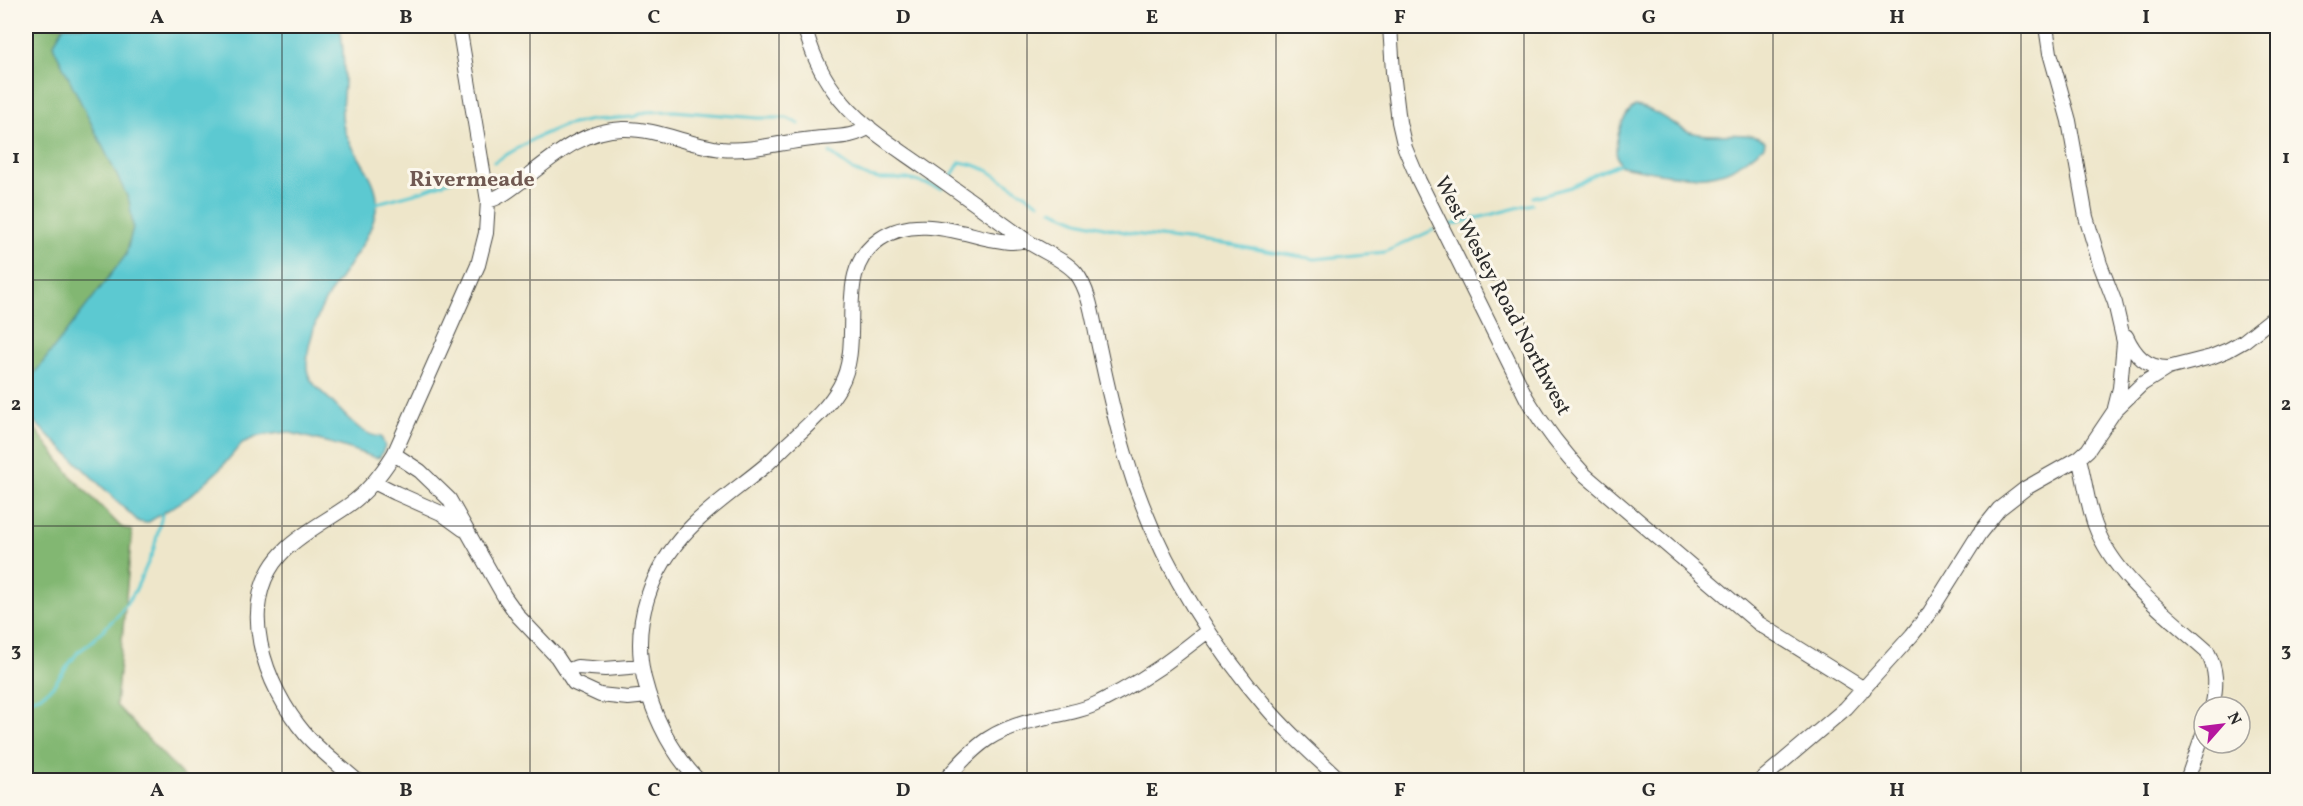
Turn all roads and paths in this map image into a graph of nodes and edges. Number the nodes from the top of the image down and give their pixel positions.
1 (459, 26) edge
2 (804, 26) edge
3 (1390, 26) edge
4 (2046, 26) edge
5 (869, 127) junction
6 (488, 201) junction
7 (1025, 240) junction
8 (2277, 314) edge
9 (2121, 326) junction
10 (2168, 368) junction
11 (2115, 410) junction
12 (394, 454) junction
13 (2079, 458) junction
14 (374, 482) junction
15 (465, 531) junction
16 (1208, 632) junction
17 (641, 666) junction
18 (566, 671) junction
19 (1864, 689) junction
20 (2214, 695) edge
21 (648, 696) junction
22 (2196, 755) edge
23 (356, 780) edge
24 (698, 780) edge
25 (945, 780) edge
26 (1340, 780) edge
27 (1761, 780) edge
28 (2187, 780) edge

1 - 6 street
2 - 5 street
3 - 19 street, West Wesley Road Northwest
4 - 9 street
5 - 6 street
5 - 7 street
6 - 12 street
7 - 16 street
7 - 17 street
8 - 10 street
9 - 10 street
9 - 11 street
10 - 11 street
11 - 13 street
12 - 14 street
12 - 15 street
13 - 19 street
13 - 20 street
14 - 15 street
14 - 23 street
15 - 18 street
16 - 25 street
16 - 26 street
17 - 18 street
17 - 21 street
18 - 21 street
19 - 27 street
21 - 24 street
22 - 28 street

